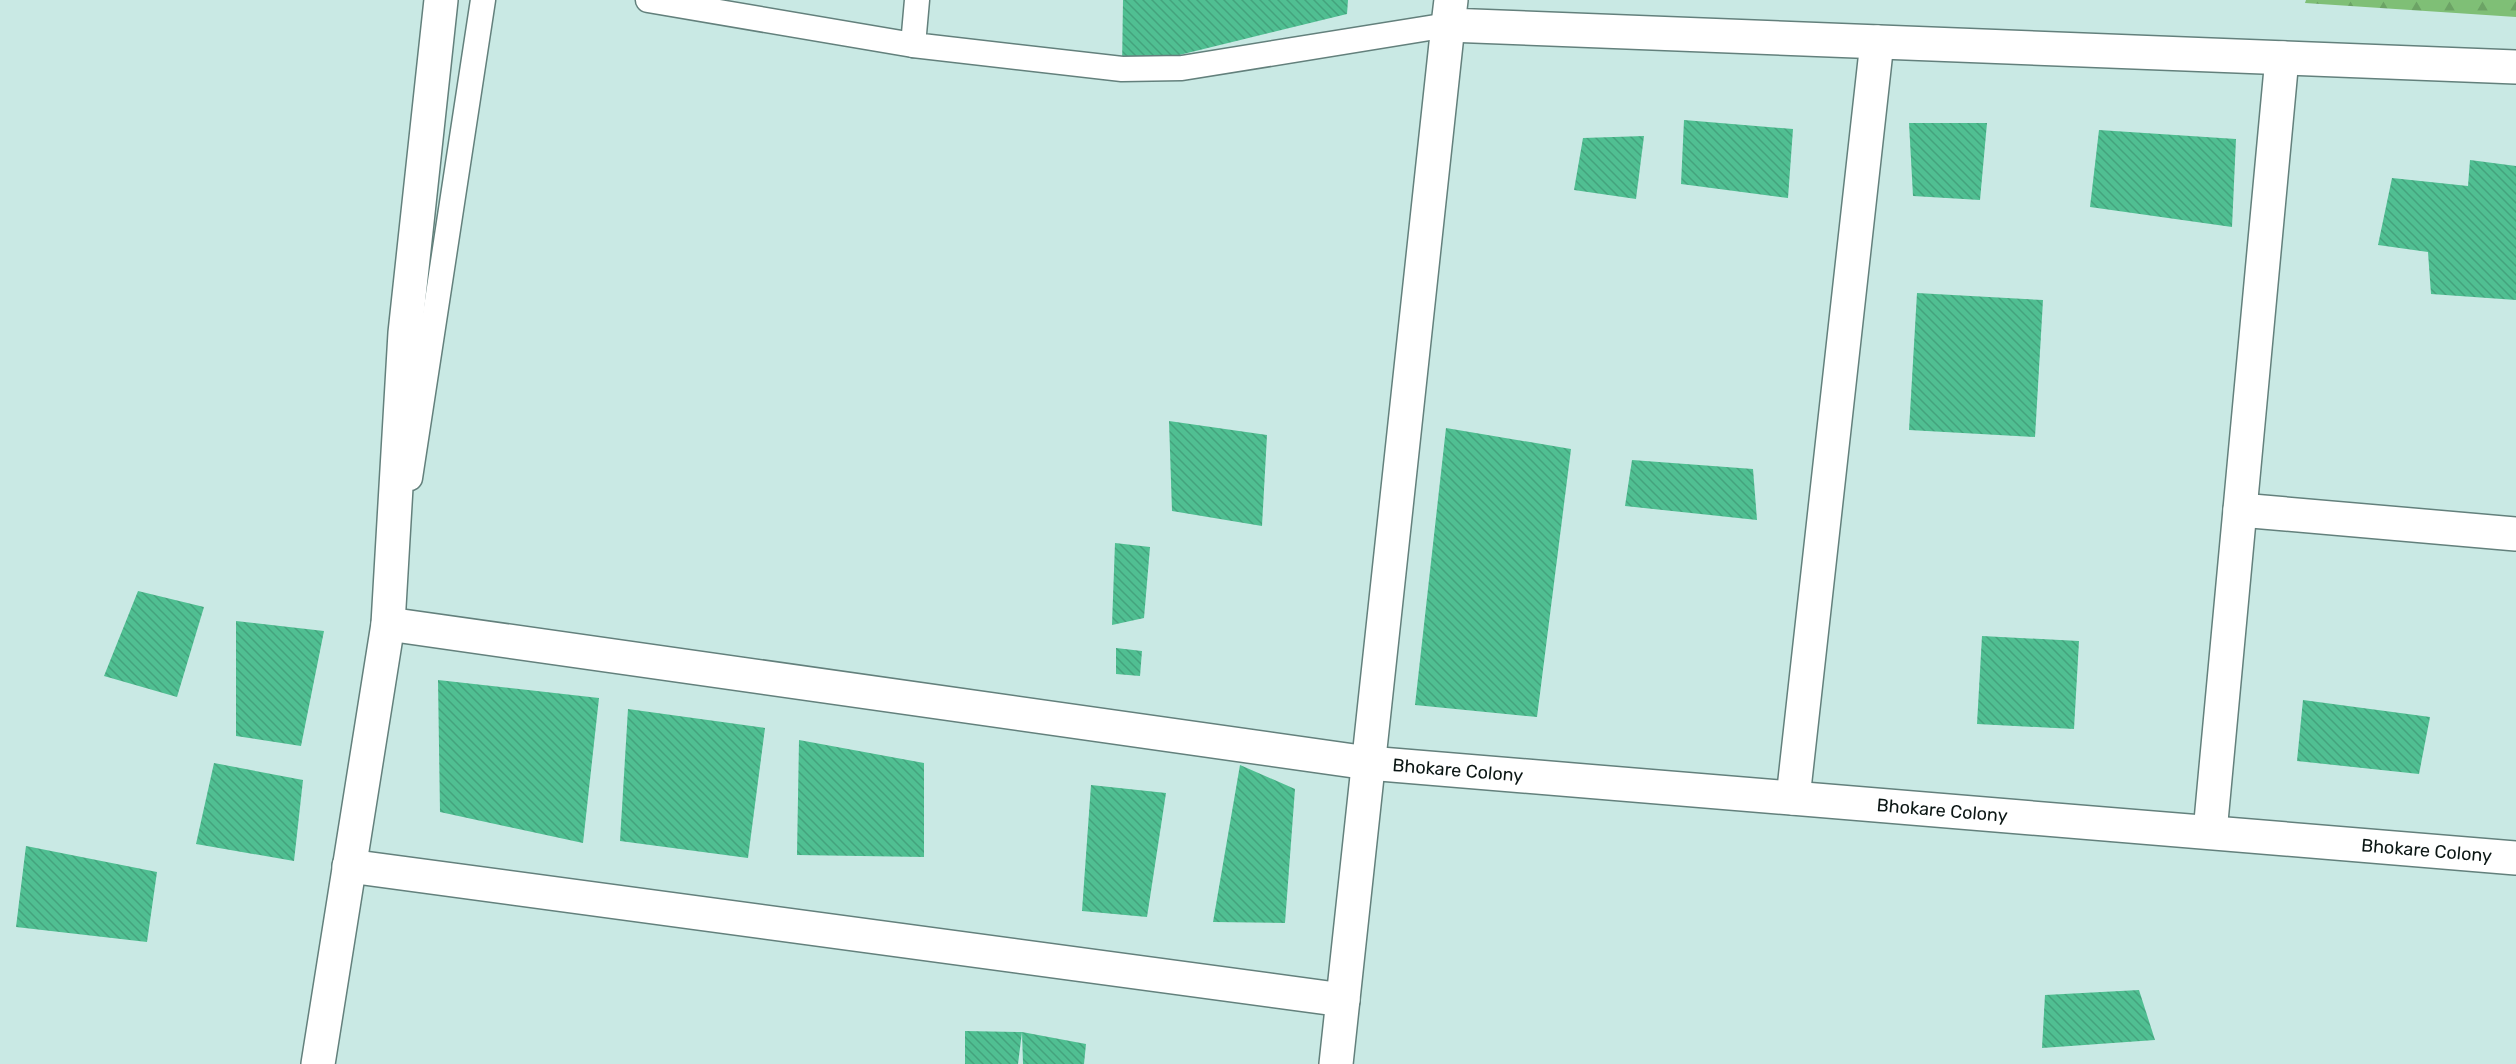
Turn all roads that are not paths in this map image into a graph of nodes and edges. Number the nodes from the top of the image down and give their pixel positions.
1 (441, 0) edge
2 (483, 0) edge
3 (648, 0) edge
4 (917, 0) edge
5 (1449, 12) edge
6 (1877, 42) junction
7 (913, 45) junction
8 (2282, 58) junction
9 (2516, 67) edge
10 (2240, 510) junction
11 (2516, 534) edge
12 (388, 624) junction
13 (1368, 763) junction
14 (1793, 798) junction
15 (2210, 832) junction
16 (2516, 858) edge
17 (349, 866) junction
18 (1342, 1000) junction
19 (318, 1064) edge
20 (1336, 1064) edge

1 - 12 street
2 - 12 lane
3 - 7 lane
4 - 7 lane
5 - 6 street
5 - 7 lane
5 - 13 street
6 - 8 street
6 - 14 street
8 - 9 street
8 - 10 street
10 - 11 street
10 - 15 street
12 - 13 street, Bhokare Colony
12 - 17 street
13 - 14 street, Bhokare Colony
13 - 18 street
14 - 15 street, Bhokare Colony
15 - 16 street, Bhokare Colony
17 - 18 street
17 - 19 street
18 - 20 street

